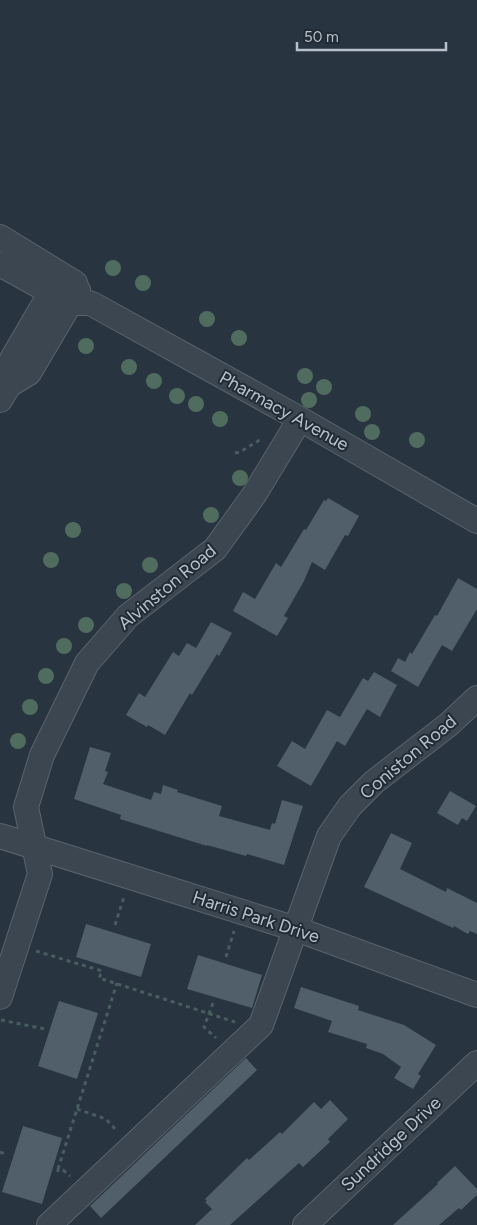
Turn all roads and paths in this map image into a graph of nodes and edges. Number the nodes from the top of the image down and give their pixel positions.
1 (0, 237) edge
2 (0, 264) edge
3 (70, 292) junction
4 (4, 393) edge
5 (300, 419) junction
6 (267, 436) dead end
7 (235, 453) dead end
8 (477, 521) edge
9 (477, 698) edge
10 (0, 836) edge
11 (33, 845) junction
12 (126, 894) dead end
13 (237, 924) dead end
14 (116, 926) dead end
15 (296, 929) junction
16 (18, 946) junction
17 (226, 957) dead end
18 (117, 983) junction
19 (477, 995) edge
20 (0, 997) edge
21 (213, 1003) dead end
22 (209, 1014) junction
23 (0, 1020) edge
24 (45, 1029) dead end
25 (257, 1030) junction
26 (232, 1053) junction
27 (477, 1062) edge
28 (77, 1109) junction
29 (132, 1146) junction
30 (0, 1152) edge
31 (5, 1154) dead end
32 (58, 1170) dead end
33 (49, 1225) edge
34 (305, 1225) edge

1 - 3 street, Pharmacy Avenue
2 - 3 street, Pharmacy Avenue
3 - 4 street
3 - 5 street, Pharmacy Avenue
5 - 8 street, Pharmacy Avenue
5 - 11 street, Alvinston Road
6 - 7 path
9 - 15 street, Coniston Road
10 - 11 street, Harris Park Drive
11 - 15 street, Harris Park Drive
11 - 16 street, Alvinston Road
12 - 14 path
13 - 17 path
15 - 19 street, Harris Park Drive
15 - 25 street, Coniston Road
16 - 18 path
16 - 20 street, Alvinston Road
18 - 22 path
18 - 28 path
21 - 22 path
22 - 25 path
22 - 26 path
23 - 24 path
25 - 26 street
26 - 29 street
27 - 34 street, Sundridge Drive
28 - 29 path
28 - 32 path
29 - 33 street
30 - 31 path

